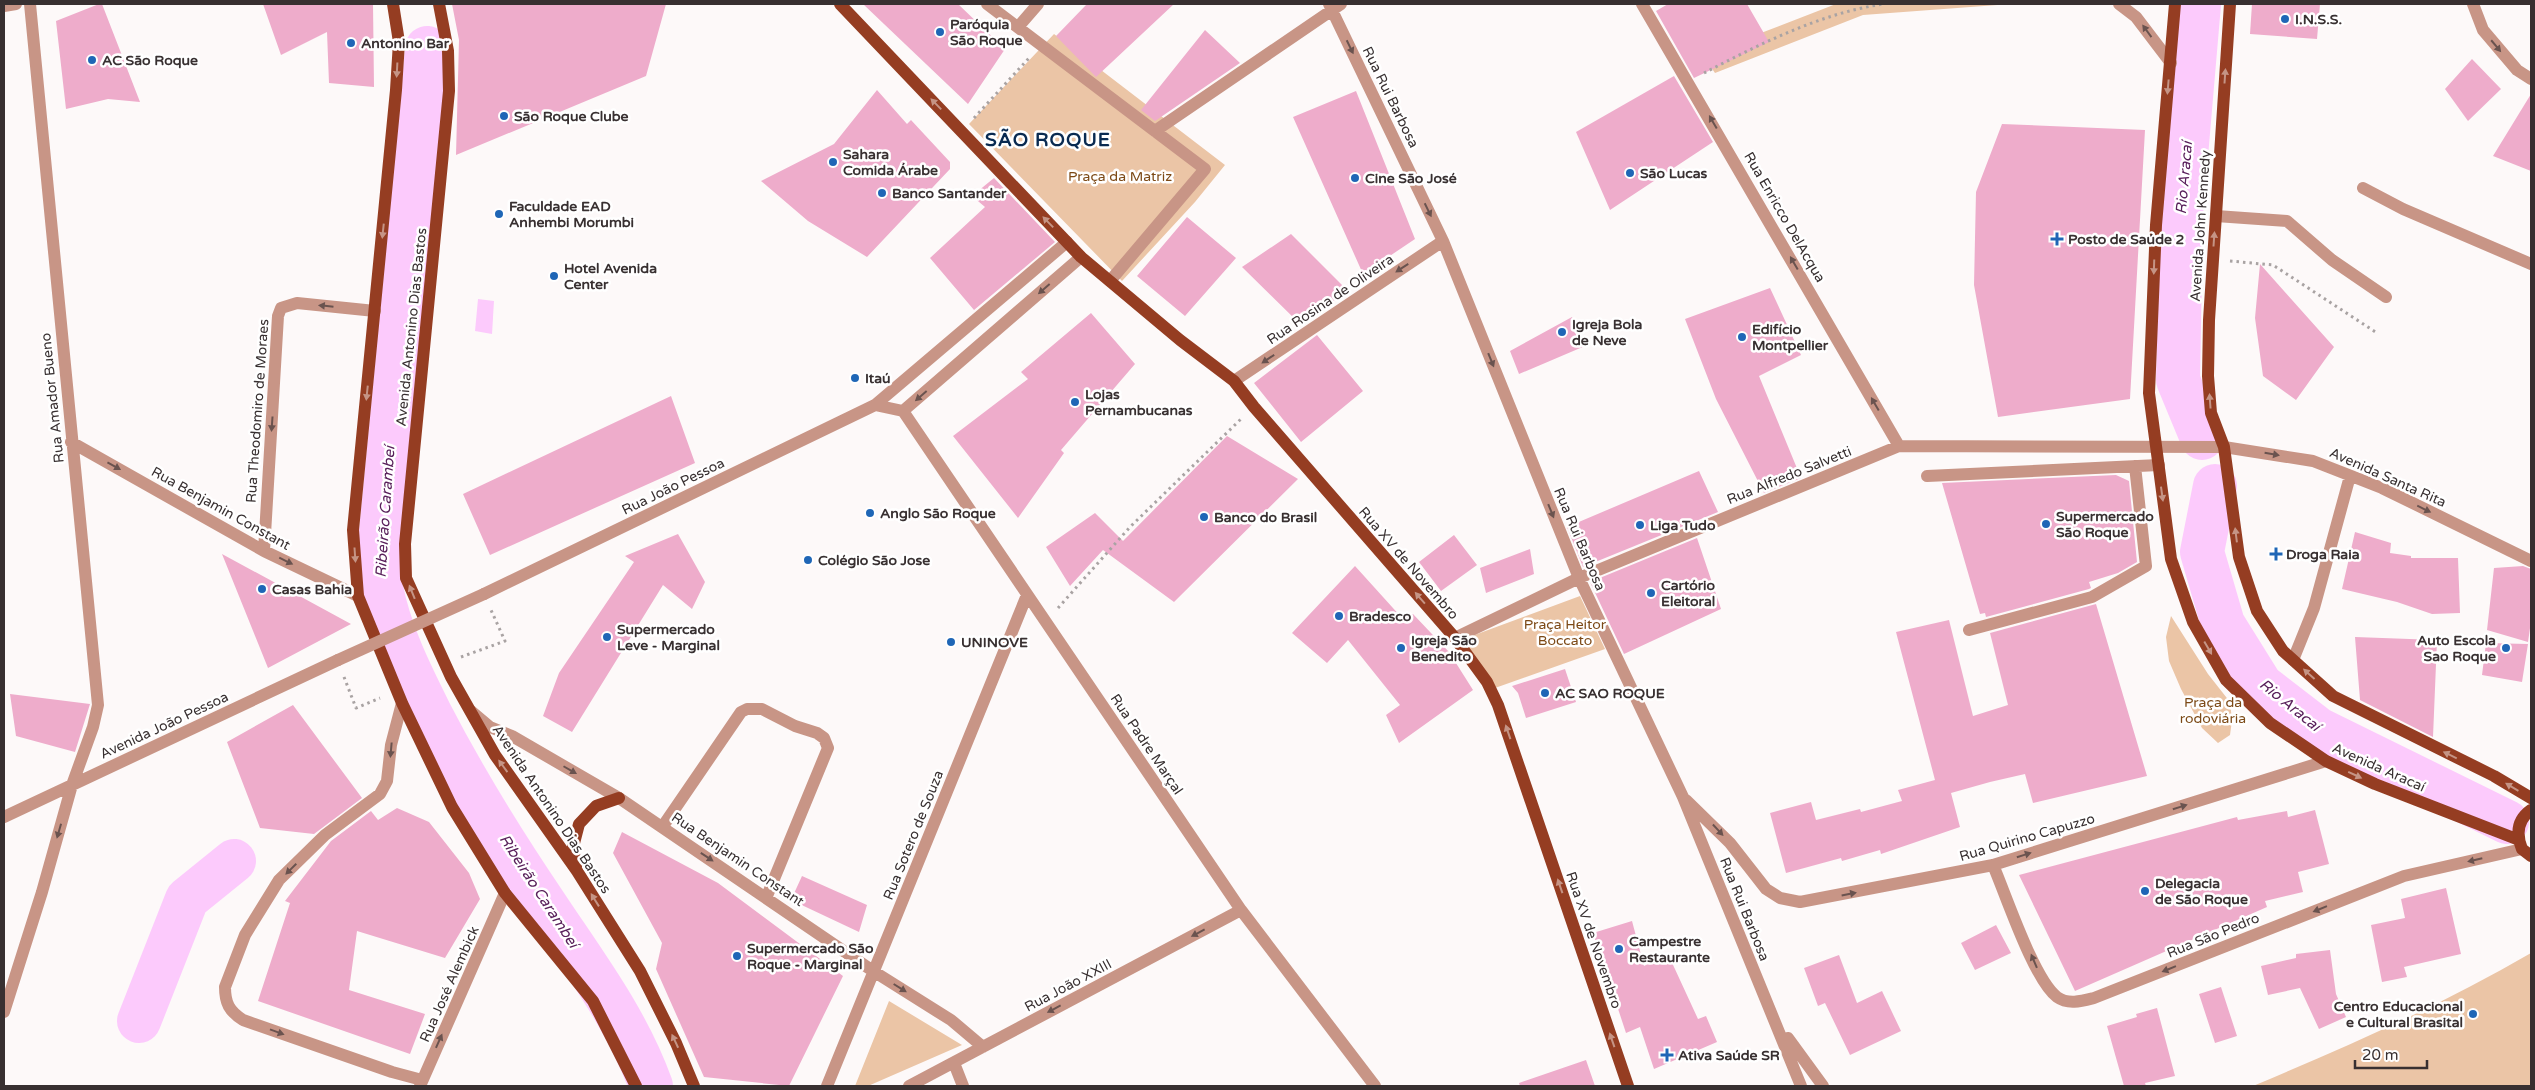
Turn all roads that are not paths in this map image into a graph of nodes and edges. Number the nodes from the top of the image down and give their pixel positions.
1 (16, 4) edge
2 (30, 4) edge
3 (393, 4) edge
4 (439, 4) edge
5 (840, 4) edge
6 (987, 4) edge
7 (1038, 4) edge
8 (1642, 4) edge
9 (2119, 4) edge
10 (2175, 4) edge
11 (2230, 4) edge
12 (2473, 4) edge
13 (4, 6) edge
14 (1334, 6) edge
15 (1018, 27) junction
16 (2170, 63) junction
17 (2531, 79) edge
18 (1155, 131) junction
19 (2364, 188) dead end
20 (2216, 216) junction
21 (1443, 241) junction
22 (1067, 242) junction
23 (1081, 257) junction
24 (2531, 264) edge
25 (1110, 281) junction
26 (2386, 297) dead end
27 (375, 311) junction
28 (1234, 381) junction
29 (875, 405) junction
30 (903, 411) junction
31 (71, 442) junction
32 (1899, 446) junction
33 (2163, 446) junction
34 (2219, 447) junction
35 (2159, 464) junction
36 (2135, 466) junction
37 (1927, 476) dead end
38 (2350, 476) junction
39 (264, 551) junction
40 (2531, 561) edge
41 (1579, 578) junction
42 (1027, 594) junction
43 (358, 596) junction
44 (1969, 630) dead end
45 (1455, 638) junction
46 (338, 660) joint
47 (2293, 660) junction
48 (399, 697) junction
49 (469, 709) junction
50 (2326, 761) junction
51 (72, 784) junction
52 (1682, 797) junction
53 (619, 798) junction
54 (2531, 798) edge
55 (2531, 810) edge
56 (4, 817) edge
57 (663, 826) junction
58 (2524, 848) edge
59 (1993, 865) junction
60 (577, 872) junction
61 (505, 893) junction
62 (767, 896) junction
63 (1241, 910) junction
64 (873, 971) junction
65 (4, 1012) edge
66 (1774, 1020) junction
67 (983, 1046) junction
68 (954, 1063) junction
69 (421, 1083) edge
70 (636, 1086) edge
71 (694, 1086) edge
72 (827, 1086) edge
73 (909, 1086) edge
74 (963, 1086) edge
75 (1375, 1086) edge
76 (1628, 1086) edge
77 (1801, 1086) edge
78 (1823, 1086) edge

1 - 13 street
2 - 31 street, Rua Amador Bueno
3 -> 27 main road
49 -> 4 main road, Avenida Antonino Dias Bastos
22 -> 5 main road, Rua XV de Novembro
6 - 15 street
7 - 15 street
32 -> 8 street, Rua Enricco DelAcqua
16 -> 9 street
10 - 16 main road
20 -> 11 main road, Avenida John Kennedy
12 -> 17 street
14 - 18 street
14 -> 21 street, Rua Rui Barbosa
15 - 18 street
16 -> 33 main road
18 - 25 street
19 - 24 street
20 - 26 street
34 -> 20 main road, Avenida John Kennedy
21 -> 28 street, Rua Rosina de Oliveira
21 -> 41 street, Rua Rui Barbosa
22 - 23 main road, Rua XV de Novembro
22 - 29 street, Rua João Pessoa
23 - 25 main road, Rua XV de Novembro
23 -> 30 street
25 - 28 main road, Rua XV de Novembro
27 -> 39 street, Rua Theodomiro de Moraes
27 -> 43 main road
45 -> 28 main road, Rua XV de Novembro
29 - 30 street
29 - 46 street, Rua João Pessoa, bridge
30 - 42 street, Rua Padre Marçal
31 -> 39 street, Rua Benjamin Constant
31 - 51 street, Rua Amador Bueno
32 - 33 street, Rua Alfredo Salvetti
32 - 41 street, Rua Alfredo Salvetti
33 - 34 street, Avenida Santa Rita
33 - 35 main road, Avenida Aracaí
34 -> 38 street, Avenida Santa Rita
47 -> 34 main road
35 - 36 street
35 -> 50 main road, Avenida Aracaí
36 - 37 street
36 - 44 street
38 -> 40 street, Avenida Santa Rita
38 - 47 street
39 -> 43 street, Rua Benjamin Constant
41 - 45 street, Rua Alfredo Salvetti
41 - 52 street, Rua Rui Barbosa
42 - 63 street, Rua Padre Marçal
42 - 64 street, Rua Sotero de Souza
43 - 48 main road
76 -> 45 main road, Rua XV de Novembro
46 - 51 street, Avenida João Pessoa
54 -> 47 main road
48 - 61 main road
48 -> 69 street
49 -> 53 street, Rua Benjamin Constant
60 -> 49 main road, Avenida Antonino Dias Bastos
50 -> 58 main road, Avenida Aracaí
59 -> 50 street, Rua Quirino Capuzzo
51 - 56 street, Avenida João Pessoa
51 -> 65 street, Rua Amador Bueno
52 -> 59 street, Rua Quirino Capuzzo
52 - 66 street, Rua Rui Barbosa
53 - 57 street, Rua Benjamin Constant
53 - 60 main road
55 - 58 main road
57 -> 62 street, Rua Benjamin Constant
57 - 62 street
58 -> 59 street, Rua São Pedro
71 -> 60 main road, Avenida Antonino Dias Bastos
69 -> 61 street, Rua José Alembick
61 - 70 main road
62 - 64 street, Rua Benjamin Constant
63 -> 67 street, Rua João XXIII
63 - 75 street, Rua Padre Marçal
64 -> 67 street, Rua Benjamin Constant
64 - 72 street, Rua Sotero de Souza
66 - 77 street, Rua Rui Barbosa
66 - 78 street
67 - 68 street, Rua João XXIII
68 - 73 street, Rua João XXIII
68 - 74 street

